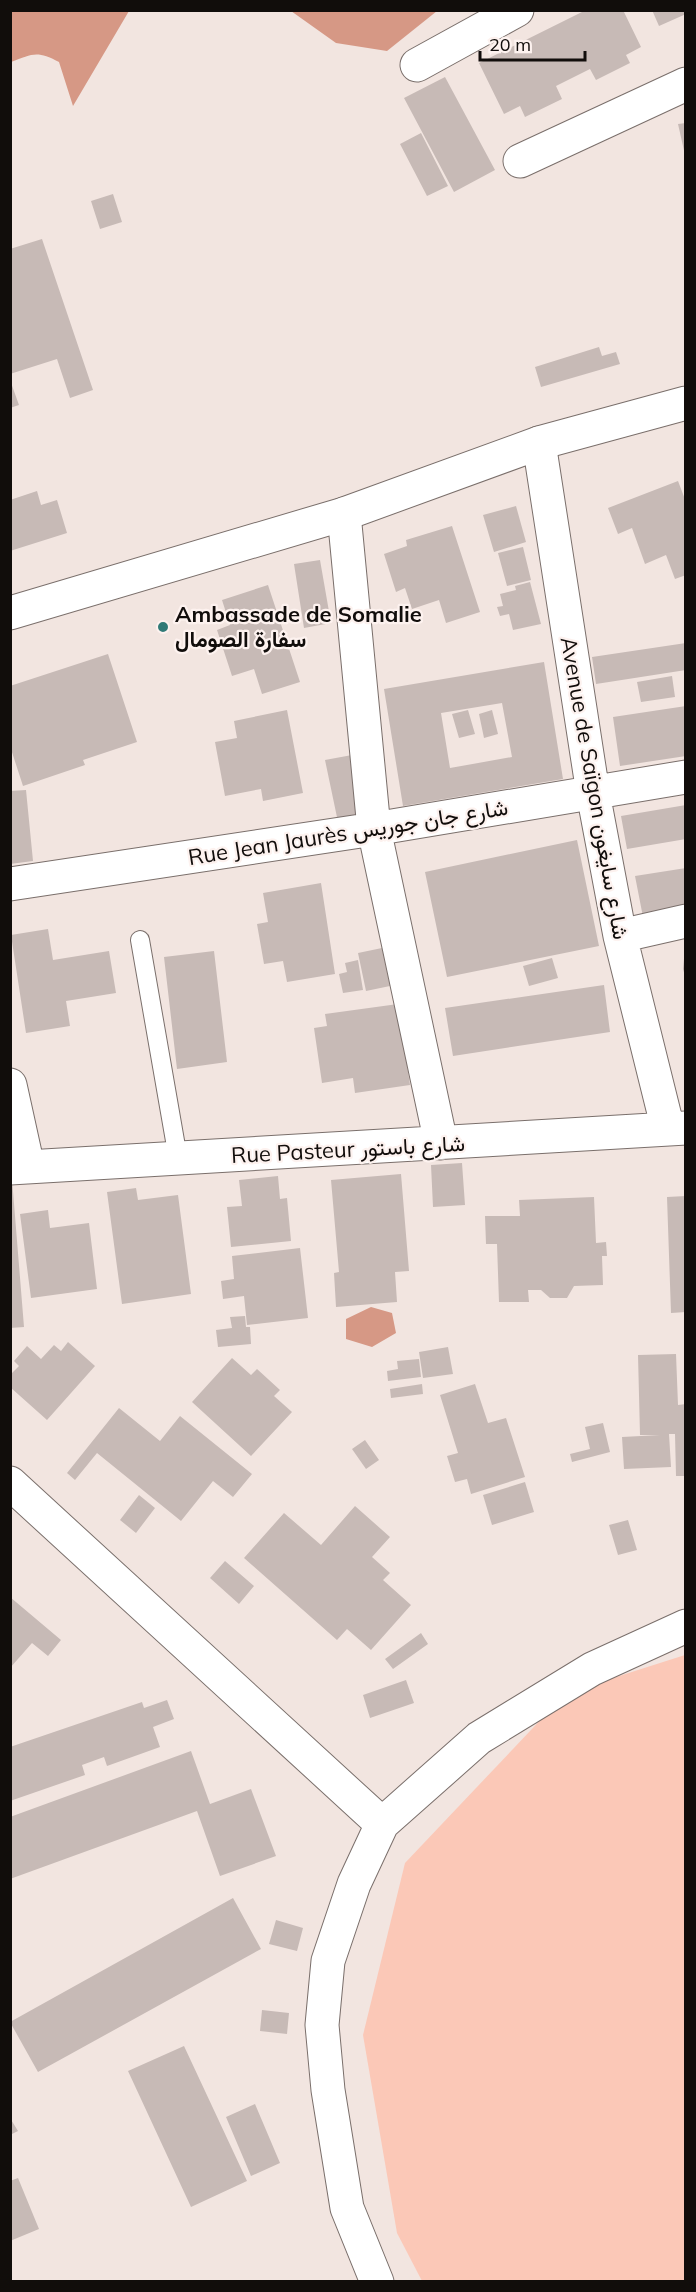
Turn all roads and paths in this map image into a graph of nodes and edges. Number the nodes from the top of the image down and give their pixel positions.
1 (516, 10) edge
2 (417, 65) dead end
3 (686, 84) edge
4 (520, 161) dead end
5 (686, 403) edge
6 (539, 443) junction
7 (344, 514) junction
8 (10, 613) edge
9 (686, 777) edge
10 (593, 793) junction
11 (374, 829) junction
12 (10, 884) edge
13 (686, 921) edge
14 (620, 936) junction
15 (140, 940) dead end
16 (10, 1085) edge
17 (677, 1129) edge
18 (441, 1143) junction
19 (178, 1158) junction
20 (20, 1168) edge
21 (10, 1483) edge
22 (686, 1626) edge
23 (382, 1824) junction
24 (377, 2282) edge

1 - 2 street
3 - 4 street
5 - 6 street
6 - 7 street
6 - 10 street, Avenue de Saïgon شارع سايغون
7 - 8 street
7 - 11 street
9 - 10 street, Rue Jean Jaurès شارع جان جوريس
10 - 11 street, Rue Jean Jaurès شارع جان جوريس
10 - 14 street, Avenue de Saïgon شارع سايغون
11 - 12 street, Rue Jean Jaurès شارع جان جوريس
11 - 18 street
13 - 14 street
14 - 17 street, Avenue de Saïgon شارع سايغون
15 - 19 lane
16 - 20 street
17 - 18 street, Rue Pasteur شارع باستور
18 - 19 street, Rue Pasteur شارع باستور
19 - 20 street, Rue Pasteur شارع باستور
21 - 23 street
22 - 23 street
23 - 24 street

